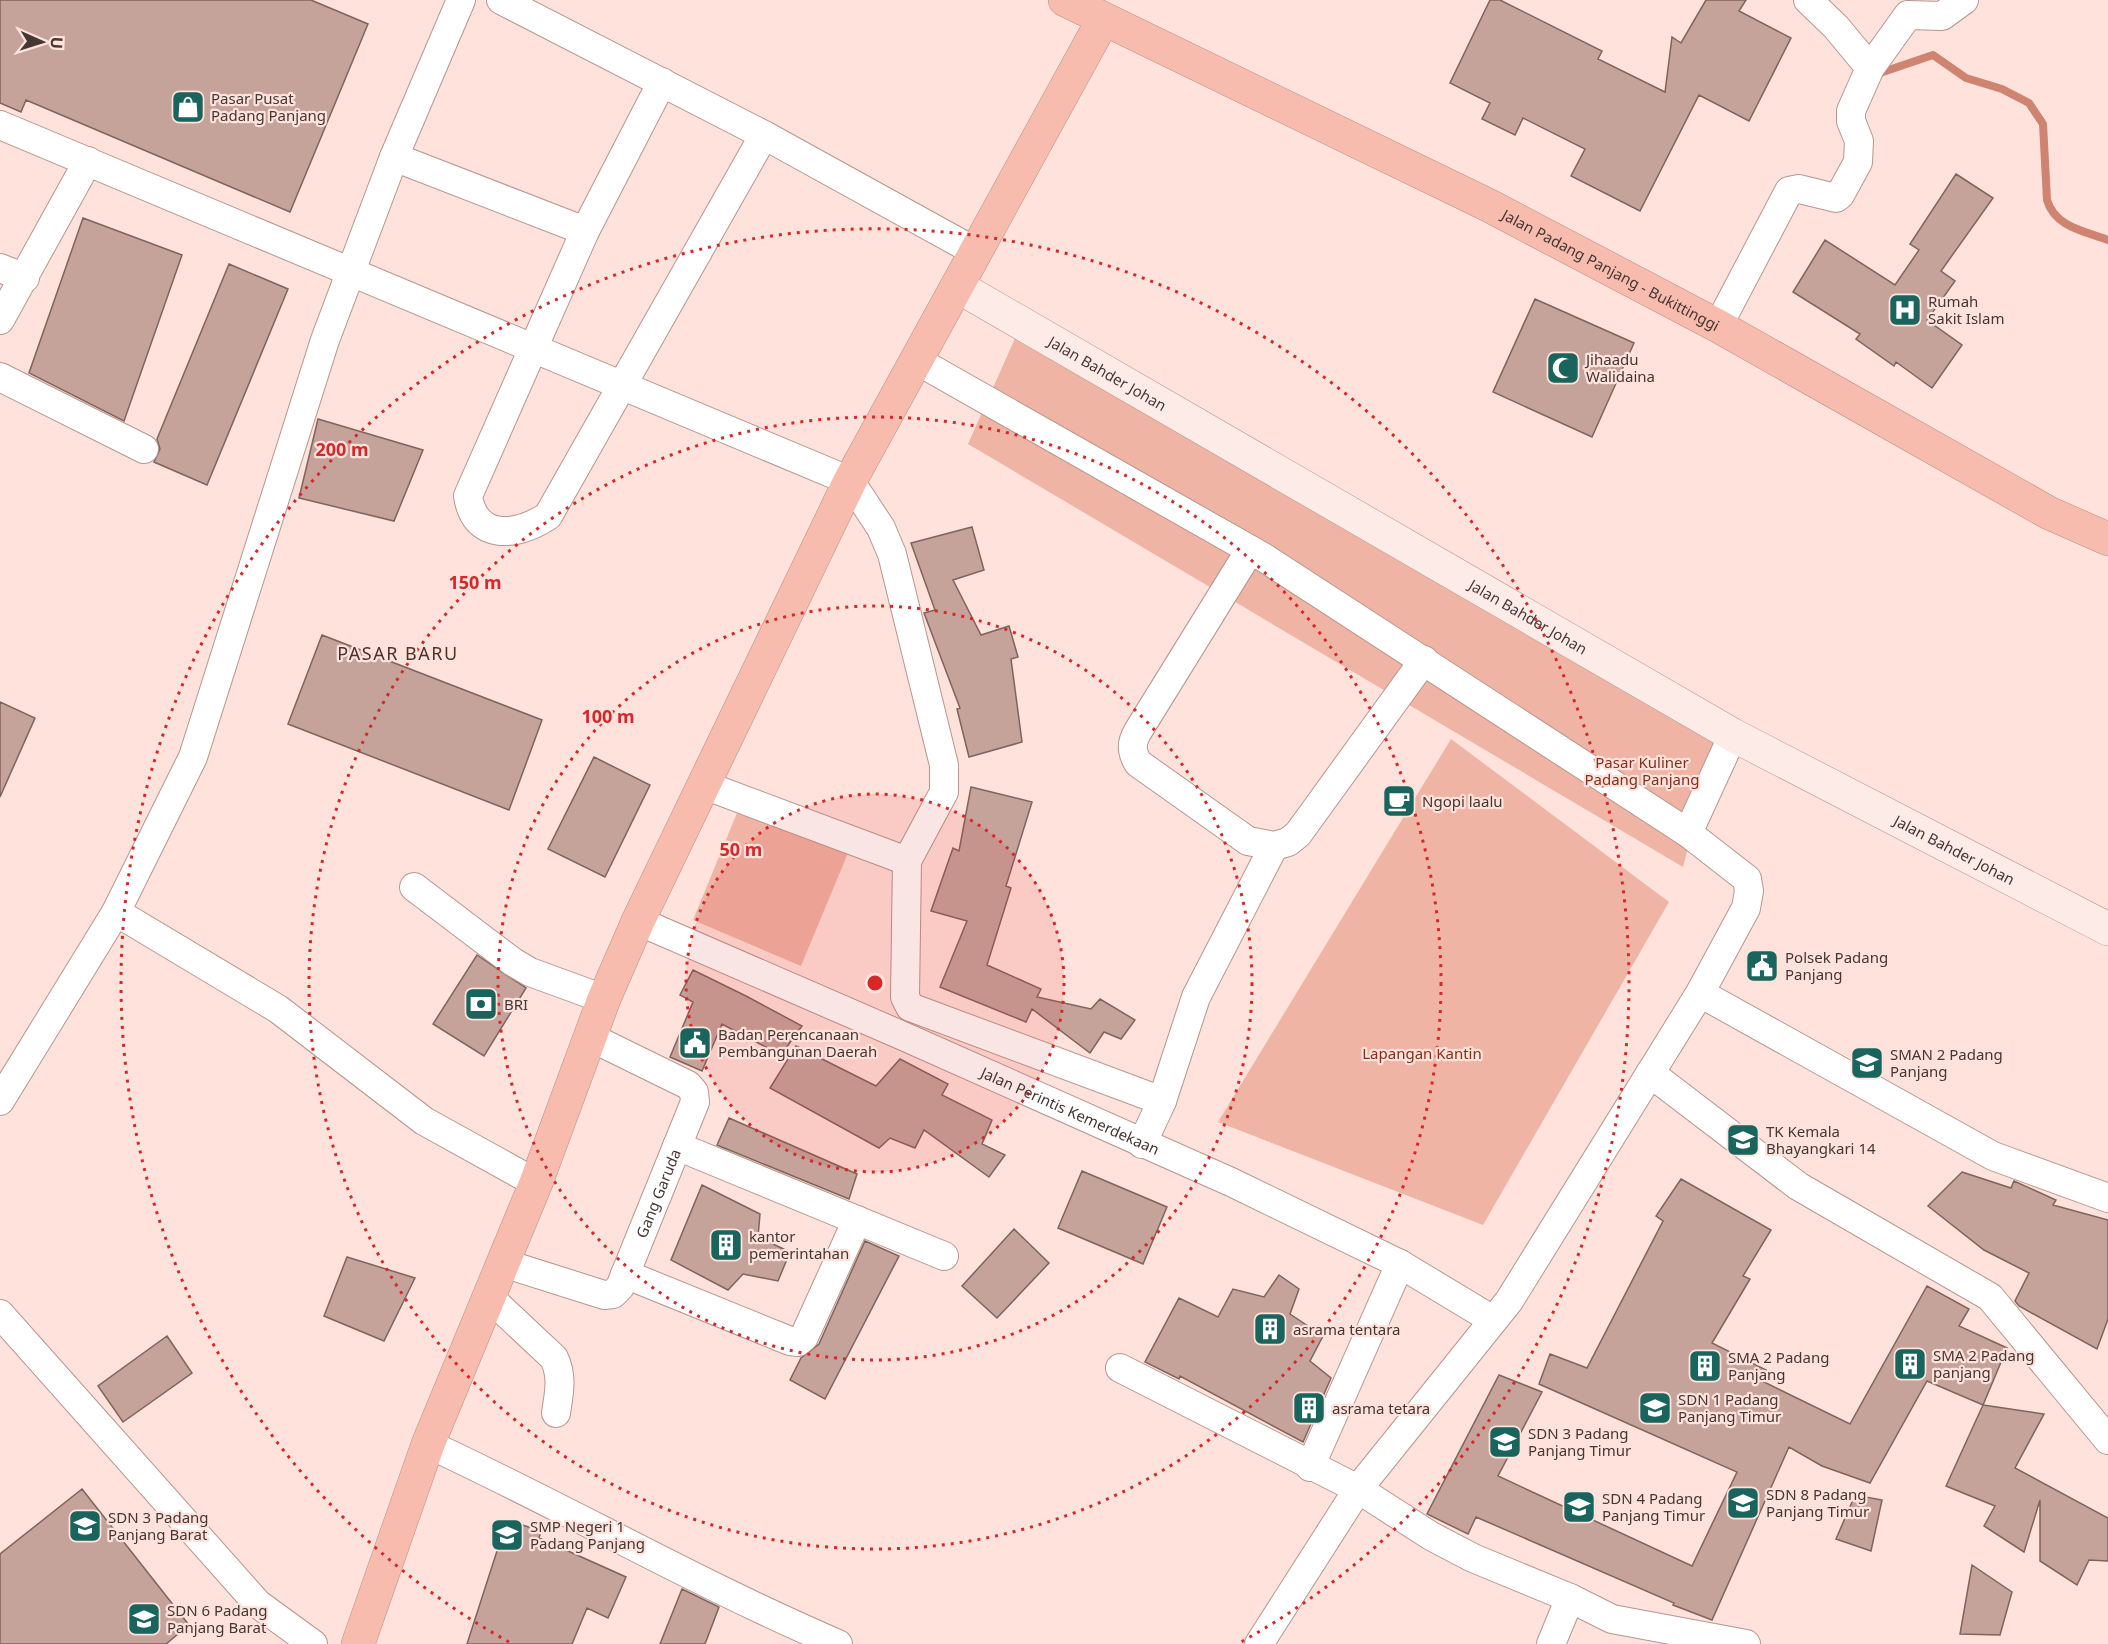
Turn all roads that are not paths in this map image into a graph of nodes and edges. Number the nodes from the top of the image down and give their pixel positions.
1 (461, 0) edge
2 (501, 0) edge
3 (1065, 0) edge
4 (1808, 0) edge
5 (1964, 0) edge
6 (1103, 21) junction
7 (1870, 68) junction
8 (662, 82) junction
9 (0, 124) edge
10 (764, 135) junction
11 (393, 157) junction
12 (88, 161) junction
13 (585, 231) junction
14 (976, 252) junction
15 (350, 272) junction
16 (12, 273) edge
17 (957, 286) junction
18 (0, 320) edge
19 (1718, 326) junction
20 (533, 347) junction
21 (916, 360) junction
22 (0, 377) edge
23 (623, 385) junction
24 (144, 448) dead end
25 (850, 481) junction
26 (2108, 539) edge
27 (1250, 550) junction
28 (1424, 660) junction
29 (1733, 735) junction
30 (704, 785) junction
31 (1688, 833) junction
32 (1274, 846) junction
33 (907, 861) junction
34 (414, 887) dead end
35 (116, 912) junction
36 (638, 921) junction
37 (2108, 929) edge
38 (1700, 993) junction
39 (604, 999) junction
40 (590, 1036) junction
41 (1650, 1073) junction
42 (0, 1101) edge
43 (1162, 1101) junction
44 (1142, 1144) junction
45 (677, 1146) junction
46 (536, 1183) junction
47 (2108, 1198) edge
48 (857, 1220) junction
49 (944, 1256) dead end
50 (503, 1263) junction
51 (1400, 1264) junction
52 (625, 1274) junction
53 (489, 1297) junction
54 (0, 1314) edge
55 (1493, 1320) junction
56 (1120, 1368) dead end
57 (556, 1413) dead end
58 (2108, 1440) edge
59 (428, 1444) junction
60 (1310, 1467) junction
61 (1358, 1489) junction
62 (1570, 1598) junction
63 (313, 1644) edge
64 (358, 1644) edge
65 (838, 1644) edge
66 (1259, 1644) edge
67 (1551, 1644) edge
68 (1746, 1644) edge

1 - 11 street
2 - 8 street
3 - 6 highway, Jalan Padang Panjang - Bukittinggi
4 - 7 street
5 - 7 street
6 - 14 highway
6 - 19 highway, Jalan Padang Panjang - Bukittinggi
7 - 19 street
8 - 10 street
8 - 13 street
9 - 12 street
10 - 14 street
10 - 23 street
11 - 13 street
11 - 15 street
12 - 15 street
12 - 16 street
13 - 20 street
14 - 17 highway
15 - 20 street
15 - 35 street
16 - 18 street
17 - 21 highway
17 - 29 main road, Jalan Bahder Johan
19 - 26 highway, Jalan Padang Panjang - Bukittinggi
20 - 23 street
20 - 23 street
21 - 25 highway
21 - 27 street
22 - 24 street
23 - 25 street
25 - 30 highway
25 - 33 street
27 - 28 street
27 - 32 street
28 - 31 street
28 - 32 street
29 - 31 street
29 - 37 main road, Jalan Bahder Johan
30 - 33 street
30 - 36 highway
31 - 38 street
32 - 43 street
33 - 43 street
34 - 39 street
35 - 42 street
35 - 46 street
36 - 39 highway
36 - 44 street, Jalan Perintis Kemerdekaan
38 - 41 street
38 - 47 street
39 - 40 highway
40 - 45 street, Gang Garuda
40 - 46 highway
41 - 55 street
41 - 58 street
43 - 44 street
44 - 51 street, Jalan Perintis Kemerdekaan
45 - 48 street
45 - 52 street, Gang Garuda
46 - 50 highway
48 - 49 street
48 - 52 street
50 - 52 street, Gang Garuda
50 - 53 highway
51 - 55 street, Jalan Perintis Kemerdekaan
51 - 60 street
53 - 57 street
53 - 59 highway
54 - 63 street
55 - 61 street
56 - 60 street
59 - 64 highway
59 - 65 street
60 - 61 street
61 - 62 street
61 - 66 street
62 - 67 street
62 - 68 street

